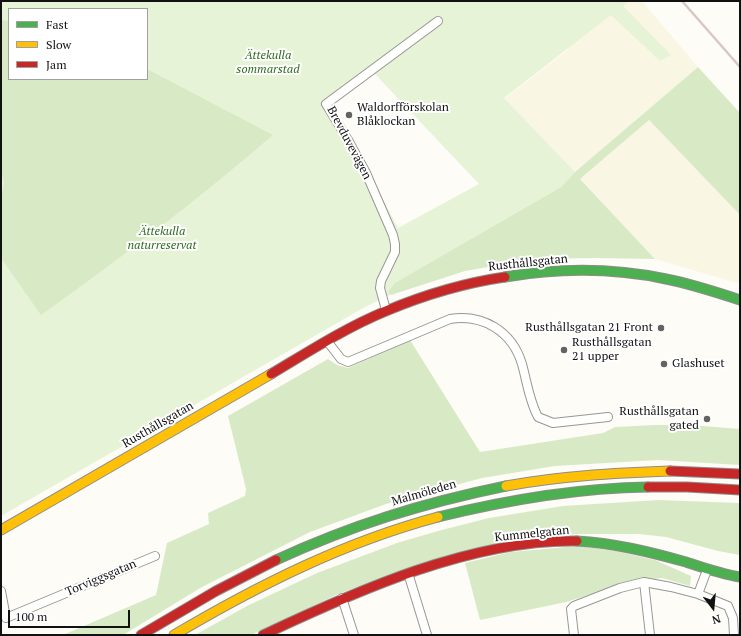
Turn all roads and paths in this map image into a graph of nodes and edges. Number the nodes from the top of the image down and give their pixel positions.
1 (438, 21) dead end
2 (740, 300) edge
3 (386, 310) junction
4 (327, 341) junction
5 (608, 417) dead end
6 (740, 474) edge
7 (740, 490) edge
8 (1, 530) edge
9 (155, 556) dead end
10 (707, 570) junction
11 (408, 573) junction
12 (740, 577) edge
13 (644, 582) junction
14 (1, 591) edge
15 (698, 594) junction
16 (342, 598) junction
17 (141, 635) edge
18 (174, 635) edge
19 (262, 635) edge
20 (354, 635) edge
21 (427, 635) edge
22 (574, 635) edge
23 (650, 635) edge
24 (734, 635) edge

1 - 3 street, Brevduvevägen
2 - 3 main road, Rusthållsgatan
3 - 4 main road, Rusthållsgatan
4 - 5 street
4 - 8 main road, Rusthållsgatan
6 - 17 main road, Malmöleden
7 - 18 main road
9 - 14 street, Torviggsgatan
10 - 11 main road, Kummelgatan
10 - 12 main road, Kummelgatan
10 - 15 street
11 - 16 main road, Kummelgatan
11 - 21 street
13 - 15 street
13 - 22 street
13 - 23 street
15 - 24 street
16 - 19 main road, Kummelgatan
16 - 20 street

